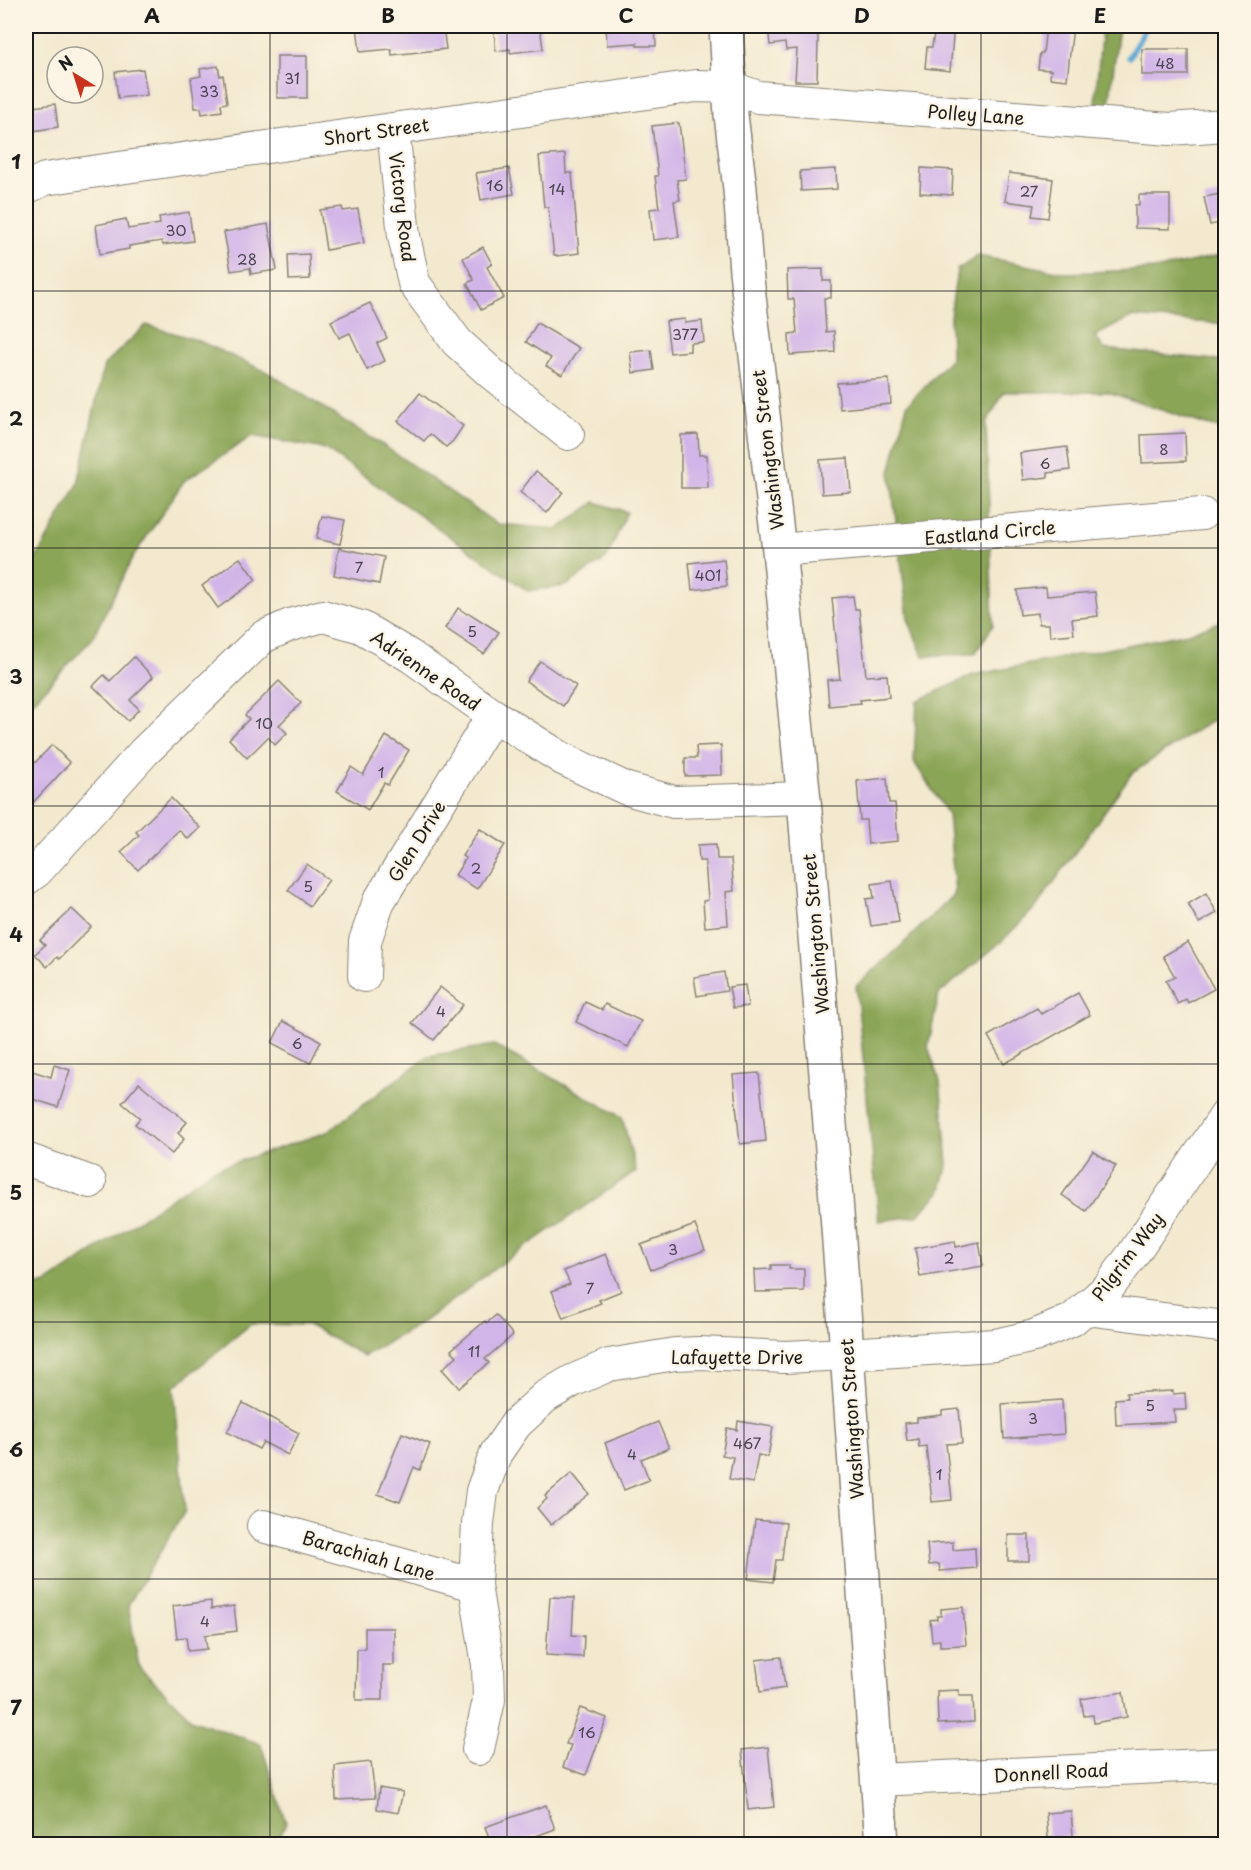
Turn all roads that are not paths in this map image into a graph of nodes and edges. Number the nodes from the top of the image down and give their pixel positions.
1 (726, 26) edge
2 (729, 87) junction
3 (1226, 125) edge
4 (393, 129) junction
5 (26, 188) edge
6 (568, 434) dead end
7 (1202, 514) dead end
8 (779, 550) junction
9 (493, 715) junction
10 (804, 798) junction
11 (26, 879) edge
12 (364, 976) dead end
13 (1226, 1115) edge
14 (26, 1159) edge
15 (90, 1182) dead end
16 (1086, 1309) junction
17 (1226, 1327) edge
18 (846, 1354) junction
19 (263, 1526) dead end
20 (475, 1585) junction
21 (478, 1749) dead end
22 (1226, 1764) edge
23 (877, 1780) junction
24 (882, 1845) edge

1 - 2 main road, Washington Street
2 - 3 street, Polley Lane
2 - 4 street, Short Street
2 - 8 main road, Washington Street
4 - 5 street, Short Street
4 - 6 street, Victory Road
7 - 8 street, Eastland Circle
8 - 10 main road, Washington Street
9 - 10 street, Adrienne Road
9 - 11 street, Adrienne Road
9 - 12 street, Glen Drive
10 - 18 main road, Washington Street
13 - 16 street, Pilgrim Way
14 - 15 street
16 - 17 street
16 - 18 street, Pilgrim Way
18 - 20 street, Lafayette Drive
18 - 23 main road, Washington Street
19 - 20 street, Barachiah Lane
20 - 21 street, Lafayette Drive
22 - 23 street, Donnell Road
23 - 24 main road, Washington Street

